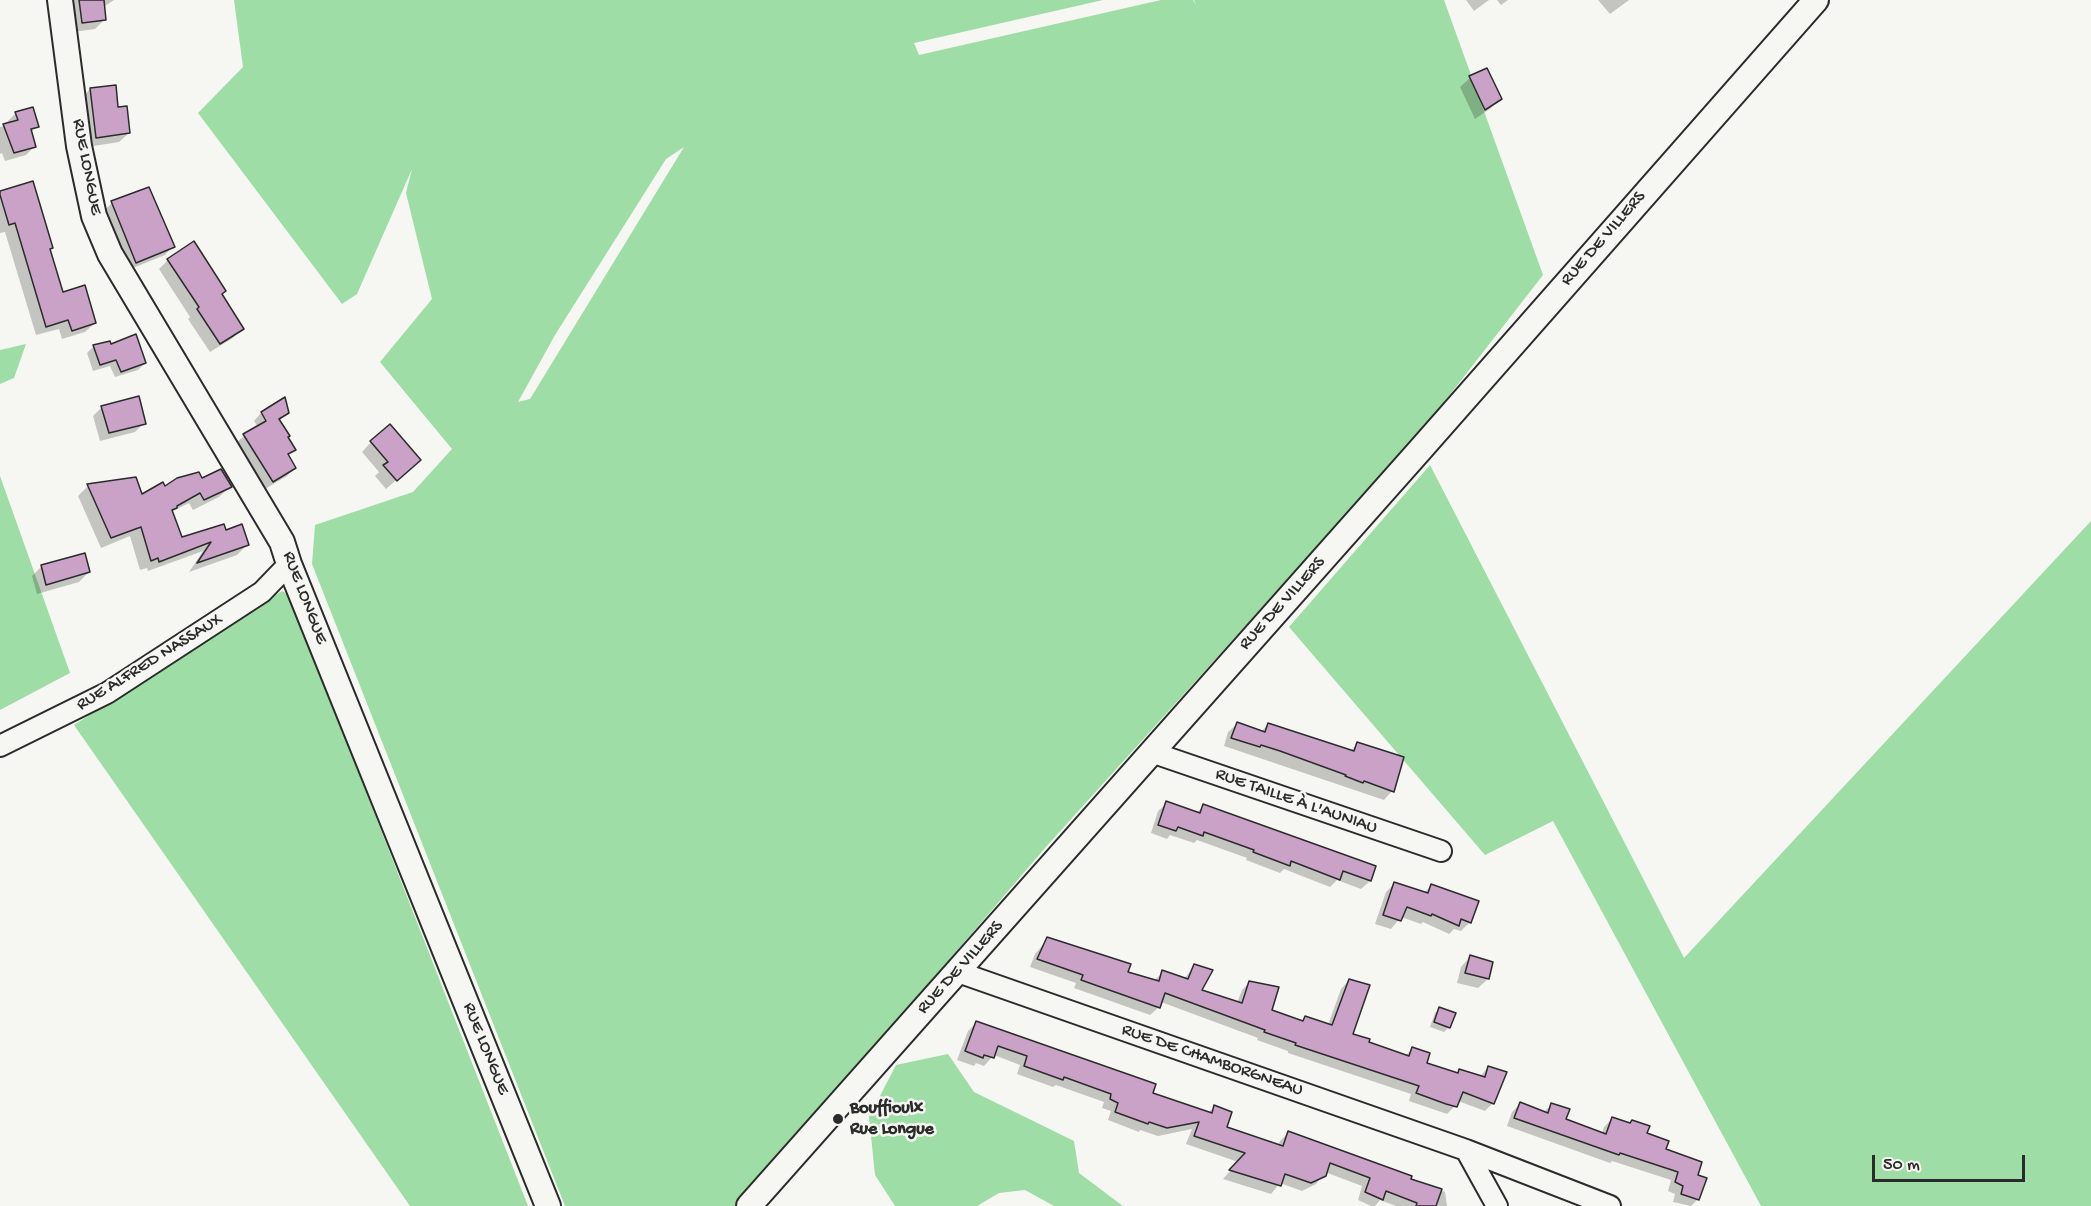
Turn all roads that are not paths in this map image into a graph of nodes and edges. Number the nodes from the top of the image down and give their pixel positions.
1 (60, 0) edge
2 (1816, 0) edge
3 (289, 564) junction
4 (0, 746) edge
5 (1151, 752) junction
6 (1441, 851) dead end
7 (958, 972) junction
8 (1466, 1150) junction
9 (548, 1206) edge
10 (749, 1206) edge
11 (1497, 1206) edge
12 (1610, 1206) edge

1 - 3 street, RUE LONGUE
2 - 5 street, RUE DE VILLERS
3 - 4 street, RUE ALFRED NASSAUX
3 - 9 street, RUE LONGUE
5 - 6 street, RUE TAILLE À L'AUNIAU
5 - 7 street, RUE DE VILLERS
7 - 8 street, RUE DE CHAMBORGNEAU
7 - 10 street, RUE DE VILLERS
8 - 11 street
8 - 12 street, RUE DE CHAMBORGNEAU

